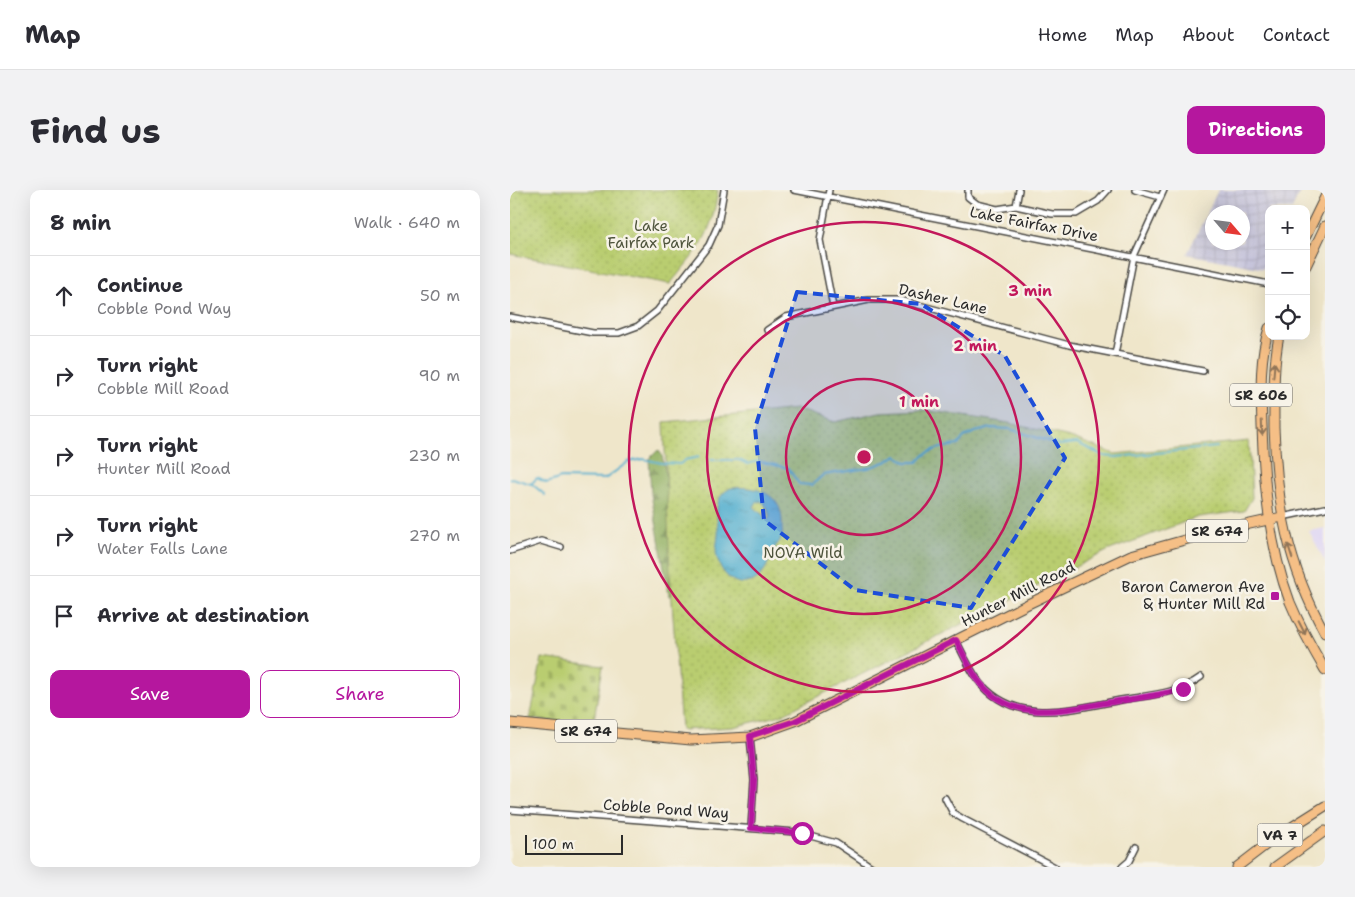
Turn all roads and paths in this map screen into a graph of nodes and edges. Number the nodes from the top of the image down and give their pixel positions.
1 (724, 190) edge
2 (794, 190) edge
3 (829, 190) edge
4 (968, 190) edge
5 (1019, 190) edge
6 (1108, 190) edge
7 (1135, 190) edge
8 (1163, 190) edge
9 (828, 197) junction
10 (1160, 197) junction
11 (1325, 197) edge
12 (1016, 206) junction
13 (1325, 226) edge
14 (1310, 228) edge
15 (1134, 256) junction
16 (1310, 258) edge
17 (1265, 283) edge
18 (833, 307) junction
19 (510, 317) edge
20 (767, 330) dead end
21 (1266, 340) edge
22 (1278, 340) edge
23 (1115, 354) junction
24 (1203, 372) dead end
25 (1325, 508) edge
26 (1282, 517) junction
27 (1269, 520) junction
28 (561, 546) dead end
29 (510, 551) edge
30 (1325, 633) edge
31 (956, 640) junction
32 (1325, 670) edge
33 (1201, 677) dead end
34 (510, 723) edge
35 (750, 736) junction
36 (946, 798) dead end
37 (1325, 806) edge
38 (510, 810) edge
39 (751, 828) junction
40 (1325, 831) edge
41 (1136, 848) dead end
42 (872, 867) edge
43 (1055, 867) edge
44 (1122, 867) edge
45 (1238, 867) edge
46 (1274, 867) edge

1 - 19 street
2 - 9 street, Lake Fairfax Drive
3 - 9 street
4 - 12 street
5 - 12 street
6 - 12 street
7 - 10 street
8 - 10 street
9 - 15 street, Lake Fairfax Drive
9 - 18 street
10 - 15 street
11 - 14 main road
13 - 16 main road
15 - 17 street, Lake Fairfax Drive
15 - 23 street
18 - 20 street, Dasher Lane
18 - 23 street, Dasher Lane
21 -> 27 main road, SR 606
26 -> 22 main road, SR 606
23 - 24 street, Dasher Lane
25 - 26 street
26 - 27 main road, Hunter Mill Road / SR 674
30 -> 26 main road, SR 606
27 - 31 main road, Hunter Mill Road / SR 674
27 -> 32 main road, SR 606
28 - 29 street
31 - 33 street
31 - 35 main road, Hunter Mill Road / SR 674
34 - 35 main road, Hunter Mill Road / SR 674
35 - 39 street
36 - 43 street
37 - 45 main road, VA 7
38 - 39 street, Cobble Pond Way
39 - 42 street, Cobble Pond Way
40 - 46 main road, VA 7
41 - 44 street

